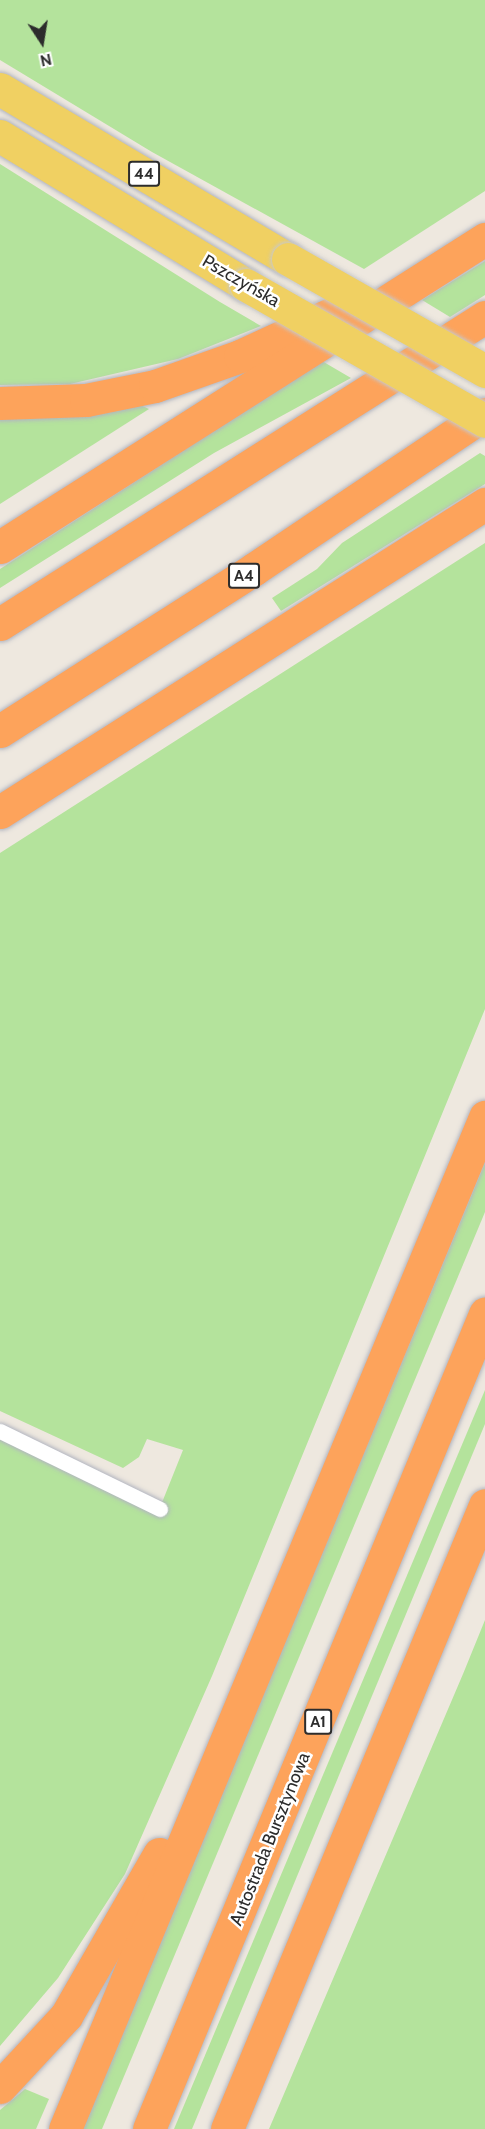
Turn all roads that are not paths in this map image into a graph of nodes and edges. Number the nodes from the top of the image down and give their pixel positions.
1 (0, 89) edge
2 (0, 136) edge
3 (473, 246) edge
4 (485, 317) edge
5 (485, 371) edge
6 (0, 402) edge
7 (485, 414) edge
8 (485, 421) edge
9 (485, 504) edge
10 (37, 524) junction
11 (0, 537) edge
12 (0, 547) edge
13 (0, 624) edge
14 (0, 731) edge
15 (0, 812) edge
16 (485, 1118) edge
17 (485, 1314) edge
18 (0, 1431) edge
19 (485, 1505) edge
20 (159, 1509) dead end
21 (234, 1721) junction
22 (0, 2087) edge
23 (65, 2129) edge
24 (149, 2129) edge
25 (227, 2129) edge

1 - 5 main road, 44, bridge
2 - 8 main road, Pszczyńska / 44, bridge
3 - 6 highway
3 - 10 highway
4 - 13 highway
7 - 14 highway, A4
9 - 15 highway
10 - 11 highway
10 - 12 highway
16 - 21 highway
17 - 24 highway, Autostrada Bursztynowa / A1
18 - 20 lane
19 - 25 highway
21 - 22 highway
21 - 23 highway

